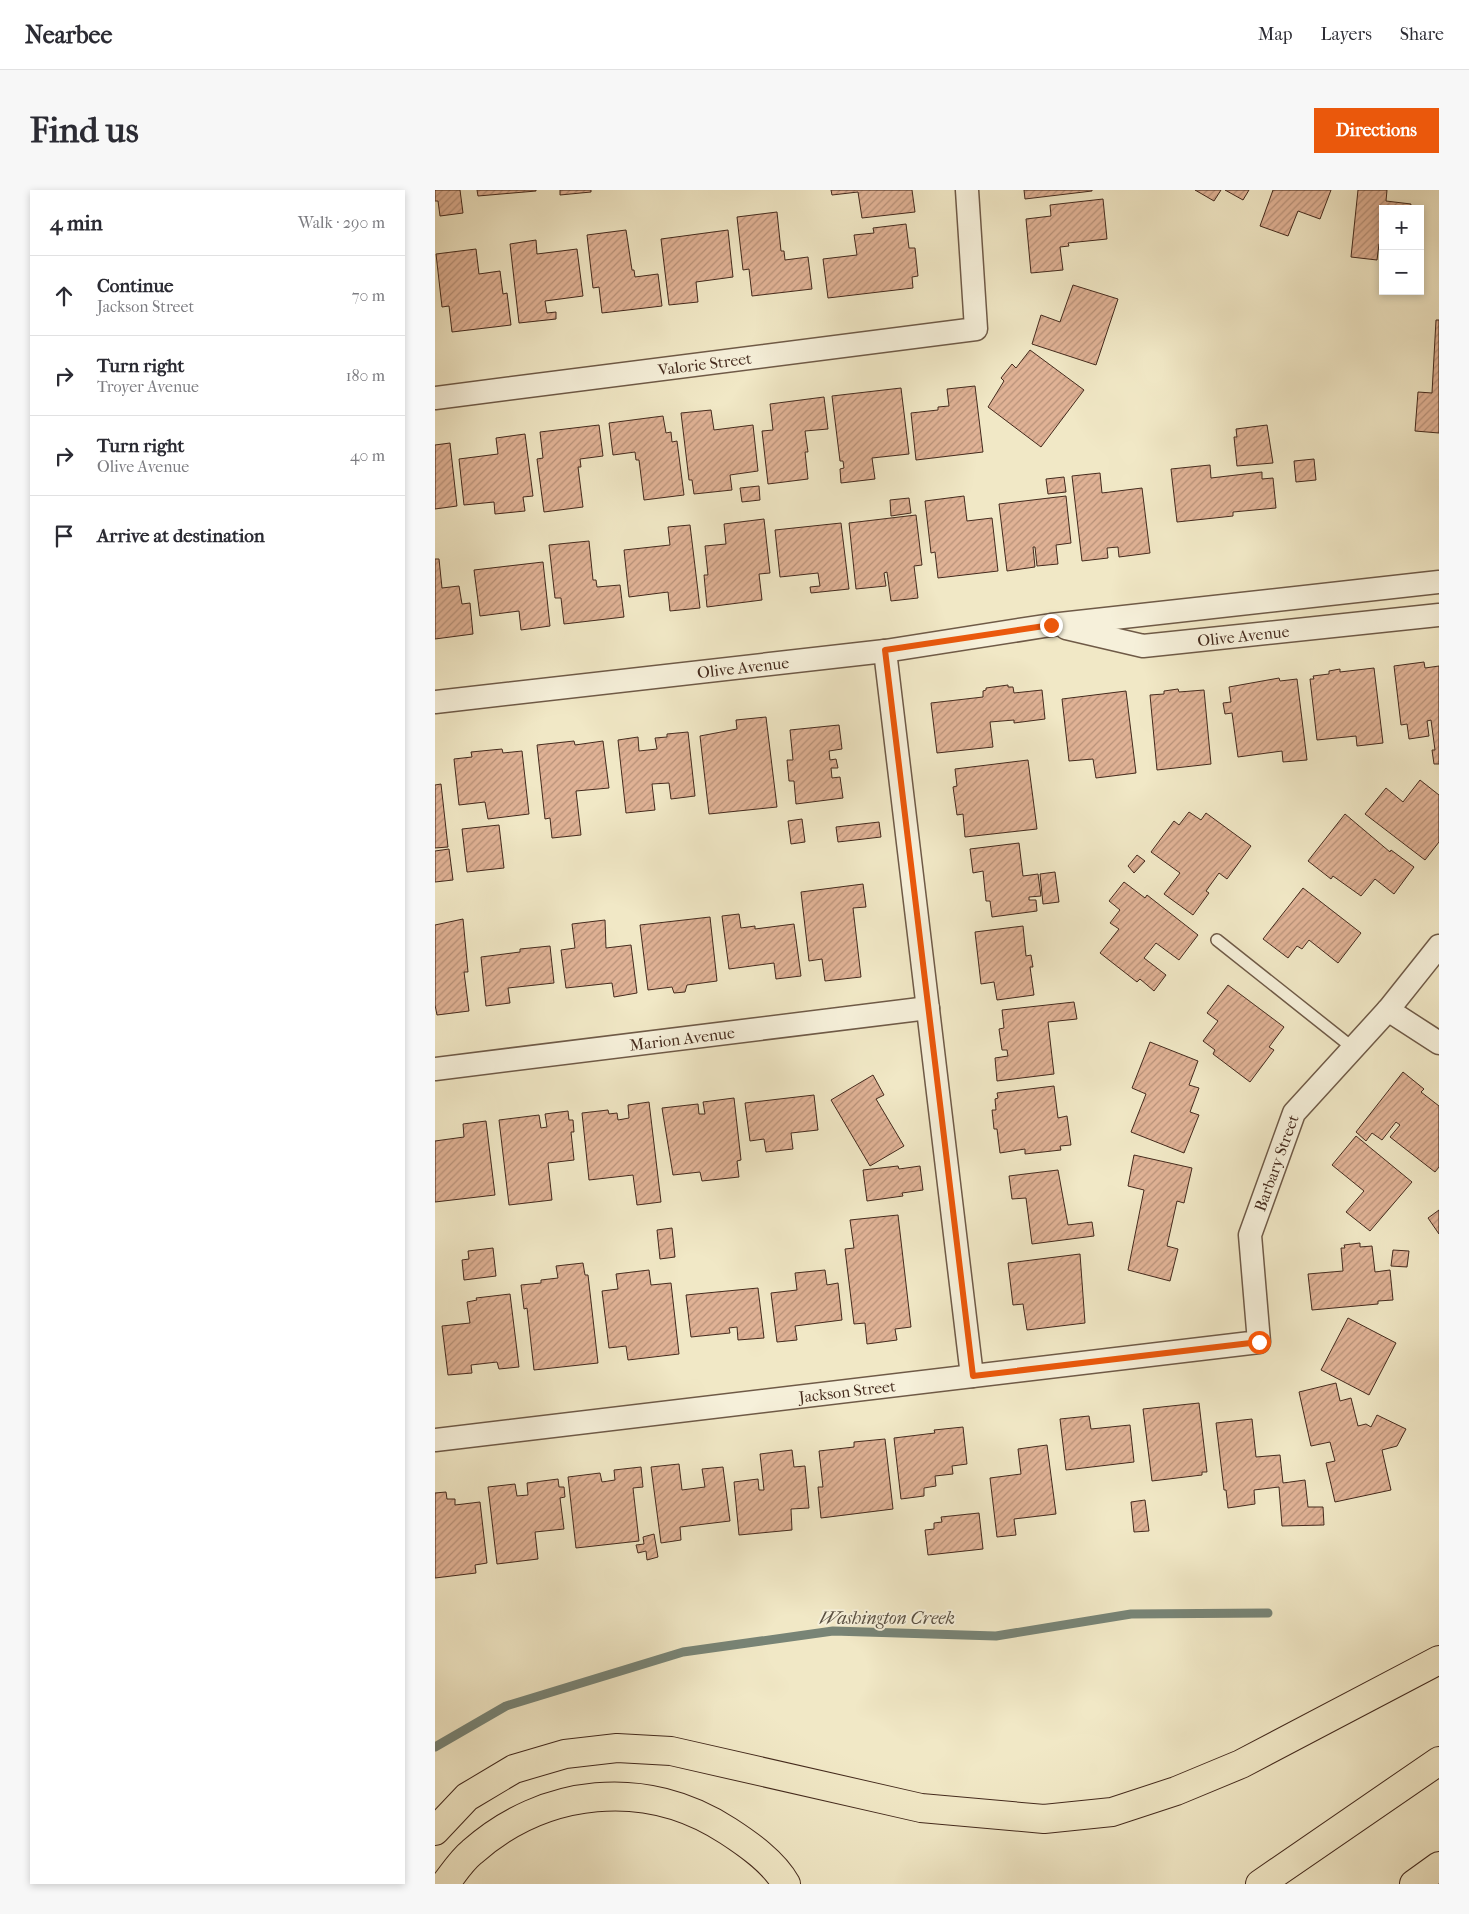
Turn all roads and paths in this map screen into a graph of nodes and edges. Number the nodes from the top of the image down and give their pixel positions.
1 (967, 190) edge
2 (435, 398) edge
3 (1439, 582) edge
4 (1439, 615) edge
5 (1051, 625) junction
6 (885, 650) junction
7 (435, 702) edge
8 (1217, 940) dead end
9 (1439, 946) edge
10 (929, 1008) junction
11 (1388, 1010) junction
12 (1439, 1043) edge
13 (1353, 1048) junction
14 (435, 1069) edge
15 (1259, 1342) joint
16 (973, 1376) junction
17 (435, 1440) edge
18 (1439, 1660) edge
19 (1439, 1761) edge
20 (435, 1831) edge
21 (1439, 1866) edge
22 (445, 1884) edge
23 (786, 1884) edge
24 (1260, 1884) edge
25 (1414, 1884) edge

1 - 2 street, Valorie Street
3 - 5 street, Olive Avenue
4 - 5 street, Olive Avenue
5 - 6 street, Olive Avenue
6 - 7 street, Olive Avenue
6 - 10 street
8 - 13 lane
9 - 11 street, Barbary Street
10 - 14 street, Marion Avenue
10 - 16 street
11 - 12 street
11 - 13 street, Barbary Street
13 - 15 street, Barbary Street
15 - 16 street, Jackson Street
16 - 17 street, Jackson Street
18 - 20 highway
19 - 24 highway
21 - 25 highway
22 - 23 highway

